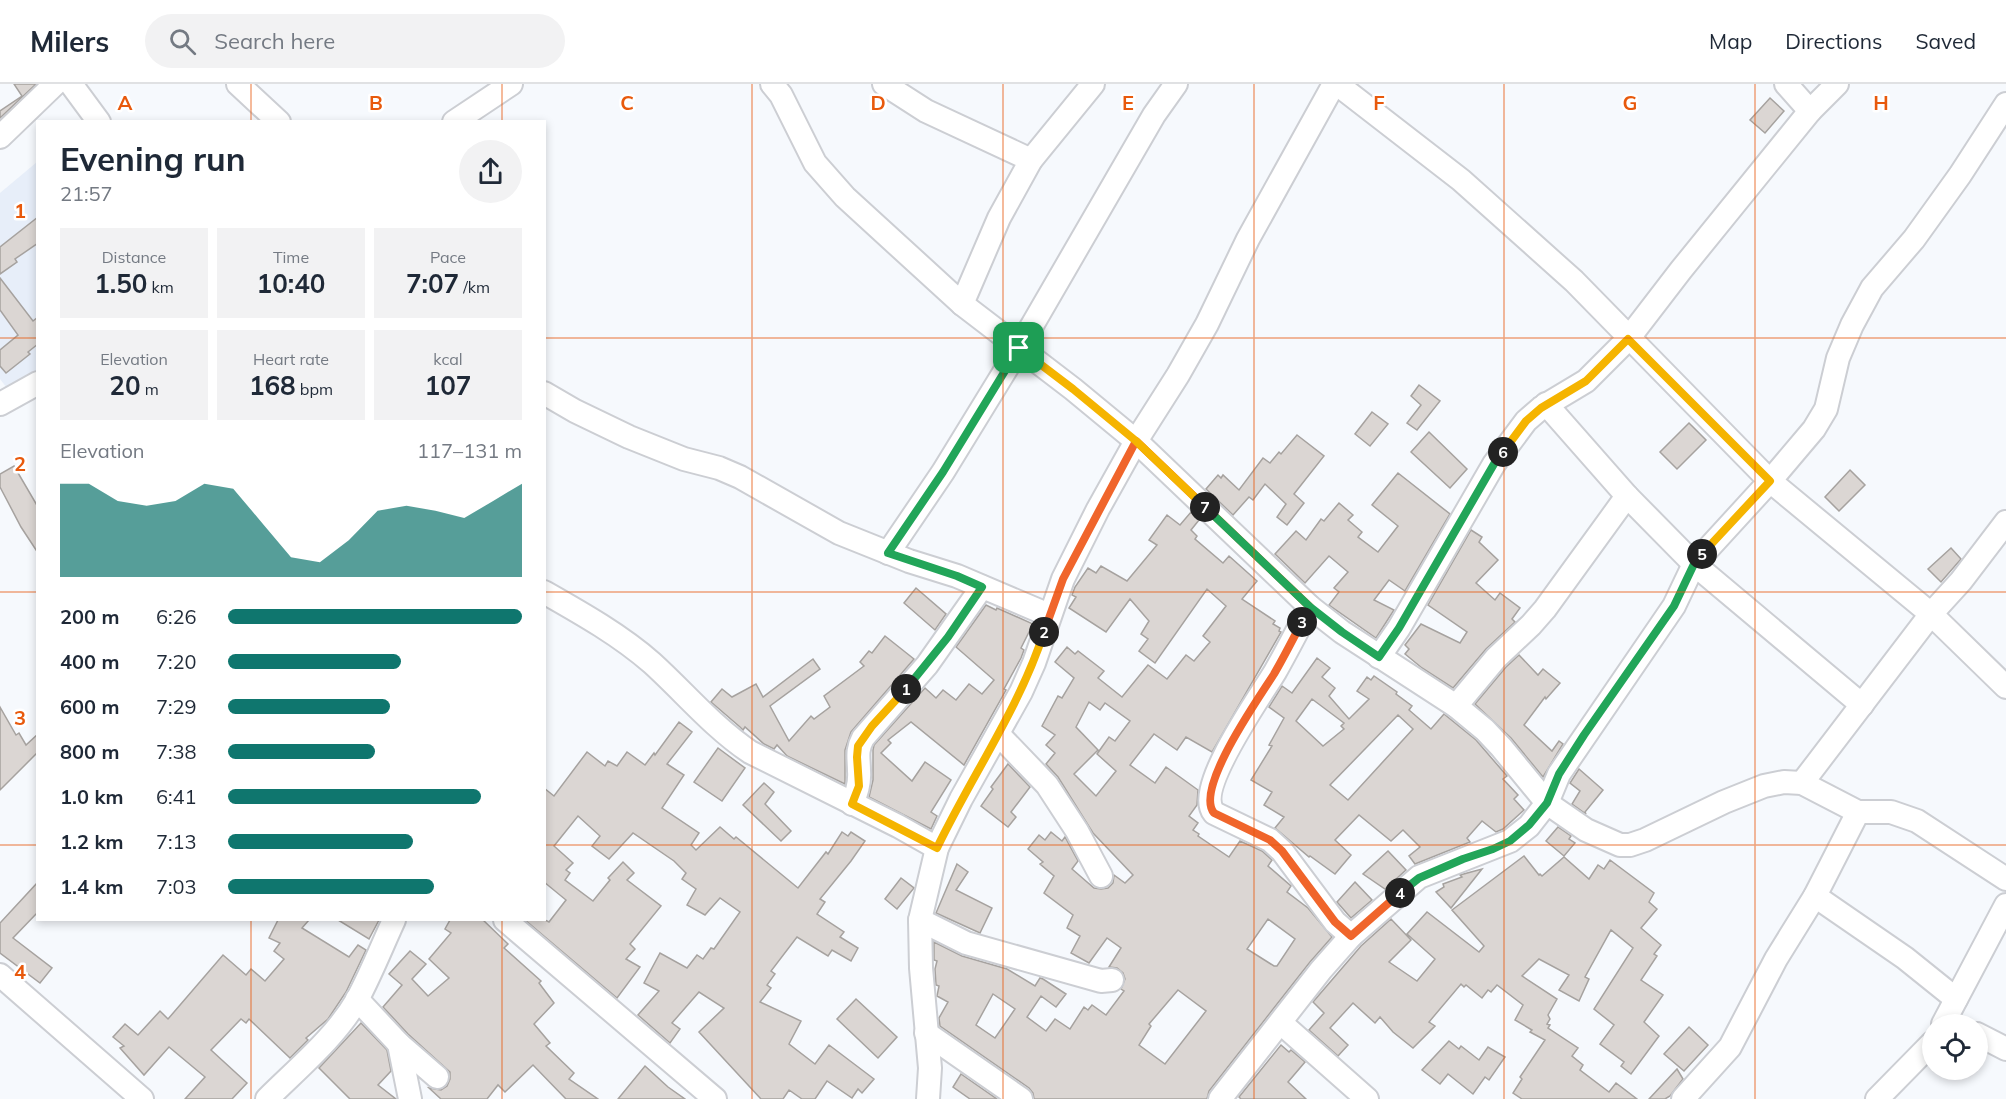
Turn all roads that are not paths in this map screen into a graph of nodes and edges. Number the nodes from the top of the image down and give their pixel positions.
1 (55, 84) edge
2 (71, 84) edge
3 (238, 84) edge
4 (772, 84) edge
5 (884, 84) edge
6 (1093, 84) edge
7 (1176, 84) edge
8 (1336, 84) edge
9 (1786, 84) edge
10 (1837, 84) edge
11 (502, 86) edge
12 (2006, 104) edge
13 (1810, 111) junction
14 (98, 120) edge
15 (277, 120) edge
16 (457, 120) edge
17 (0, 137) edge
18 (1031, 160) junction
19 (962, 304) junction
20 (1628, 339) junction
21 (1019, 348) junction
22 (36, 384) edge
23 (546, 394) edge
24 (0, 404) edge
25 (1546, 404) junction
26 (1136, 441) junction
27 (1770, 481) junction
28 (1627, 496) junction
29 (2006, 522) edge
30 (888, 553) junction
31 (1694, 564) junction
32 (982, 587) junction
33 (546, 593) edge
34 (1310, 607) junction
35 (1931, 614) junction
36 (1049, 615) junction
37 (1379, 657) junction
38 (2006, 687) edge
39 (1862, 705) junction
40 (1456, 706) junction
41 (998, 734) junction
42 (1802, 783) junction
43 (1547, 803) junction
44 (852, 804) junction
45 (1858, 812) junction
46 (937, 848) junction
47 (1101, 876) dead end
48 (2006, 879) edge
49 (1815, 896) junction
50 (2006, 905) edge
51 (920, 920) junction
52 (394, 921) edge
53 (506, 921) edge
54 (1351, 936) junction
55 (0, 975) edge
56 (1112, 980) dead end
57 (357, 999) junction
58 (1956, 999) junction
59 (1952, 1014) edge
60 (1281, 1023) junction
61 (926, 1033) junction
62 (1988, 1040) edge
63 (399, 1044) junction
64 (2006, 1049) edge
65 (1922, 1052) edge
66 (437, 1077) dead end
67 (142, 1099) edge
68 (267, 1099) edge
69 (410, 1099) edge
70 (715, 1099) edge
71 (928, 1099) edge
72 (1021, 1099) edge
73 (1220, 1099) edge
74 (1367, 1099) edge
75 (1683, 1099) edge
76 (1877, 1099) edge

1 - 17 street
2 - 14 street
3 - 15 street
4 - 19 street
5 - 18 street
6 - 18 street
7 - 21 street
8 - 20 street
8 - 26 street
9 - 13 street
10 - 13 street
11 - 16 street
12 - 27 street
13 - 20 street
18 - 19 street
19 - 21 street
20 - 25 street
20 - 27 street
21 - 26 street
21 - 30 street
22 - 24 street
23 - 30 street
25 - 28 street
25 - 37 street
26 - 34 street
26 - 36 street
27 - 31 street
27 - 35 street
28 - 31 street
28 - 40 street
29 - 35 street
30 - 32 street
31 - 39 street
31 - 43 street
32 - 36 street
32 - 44 street
33 - 44 street
34 - 37 street
34 - 54 street
35 - 38 street
35 - 39 street
36 - 41 street
37 - 40 street
39 - 42 street
40 - 43 street
41 - 46 street
41 - 47 street
42 - 43 street
42 - 45 street
43 - 54 street
44 - 46 street
45 - 48 street
45 - 49 street
46 - 51 street
49 - 58 street
49 - 75 street
50 - 58 street
51 - 56 street
51 - 61 street
52 - 57 street
53 - 70 street
54 - 60 street
55 - 67 street
57 - 63 street
57 - 68 street
58 - 59 street
60 - 73 street
60 - 74 street
61 - 71 street
61 - 72 street
62 - 64 street
63 - 66 street
63 - 69 street
65 - 76 street

